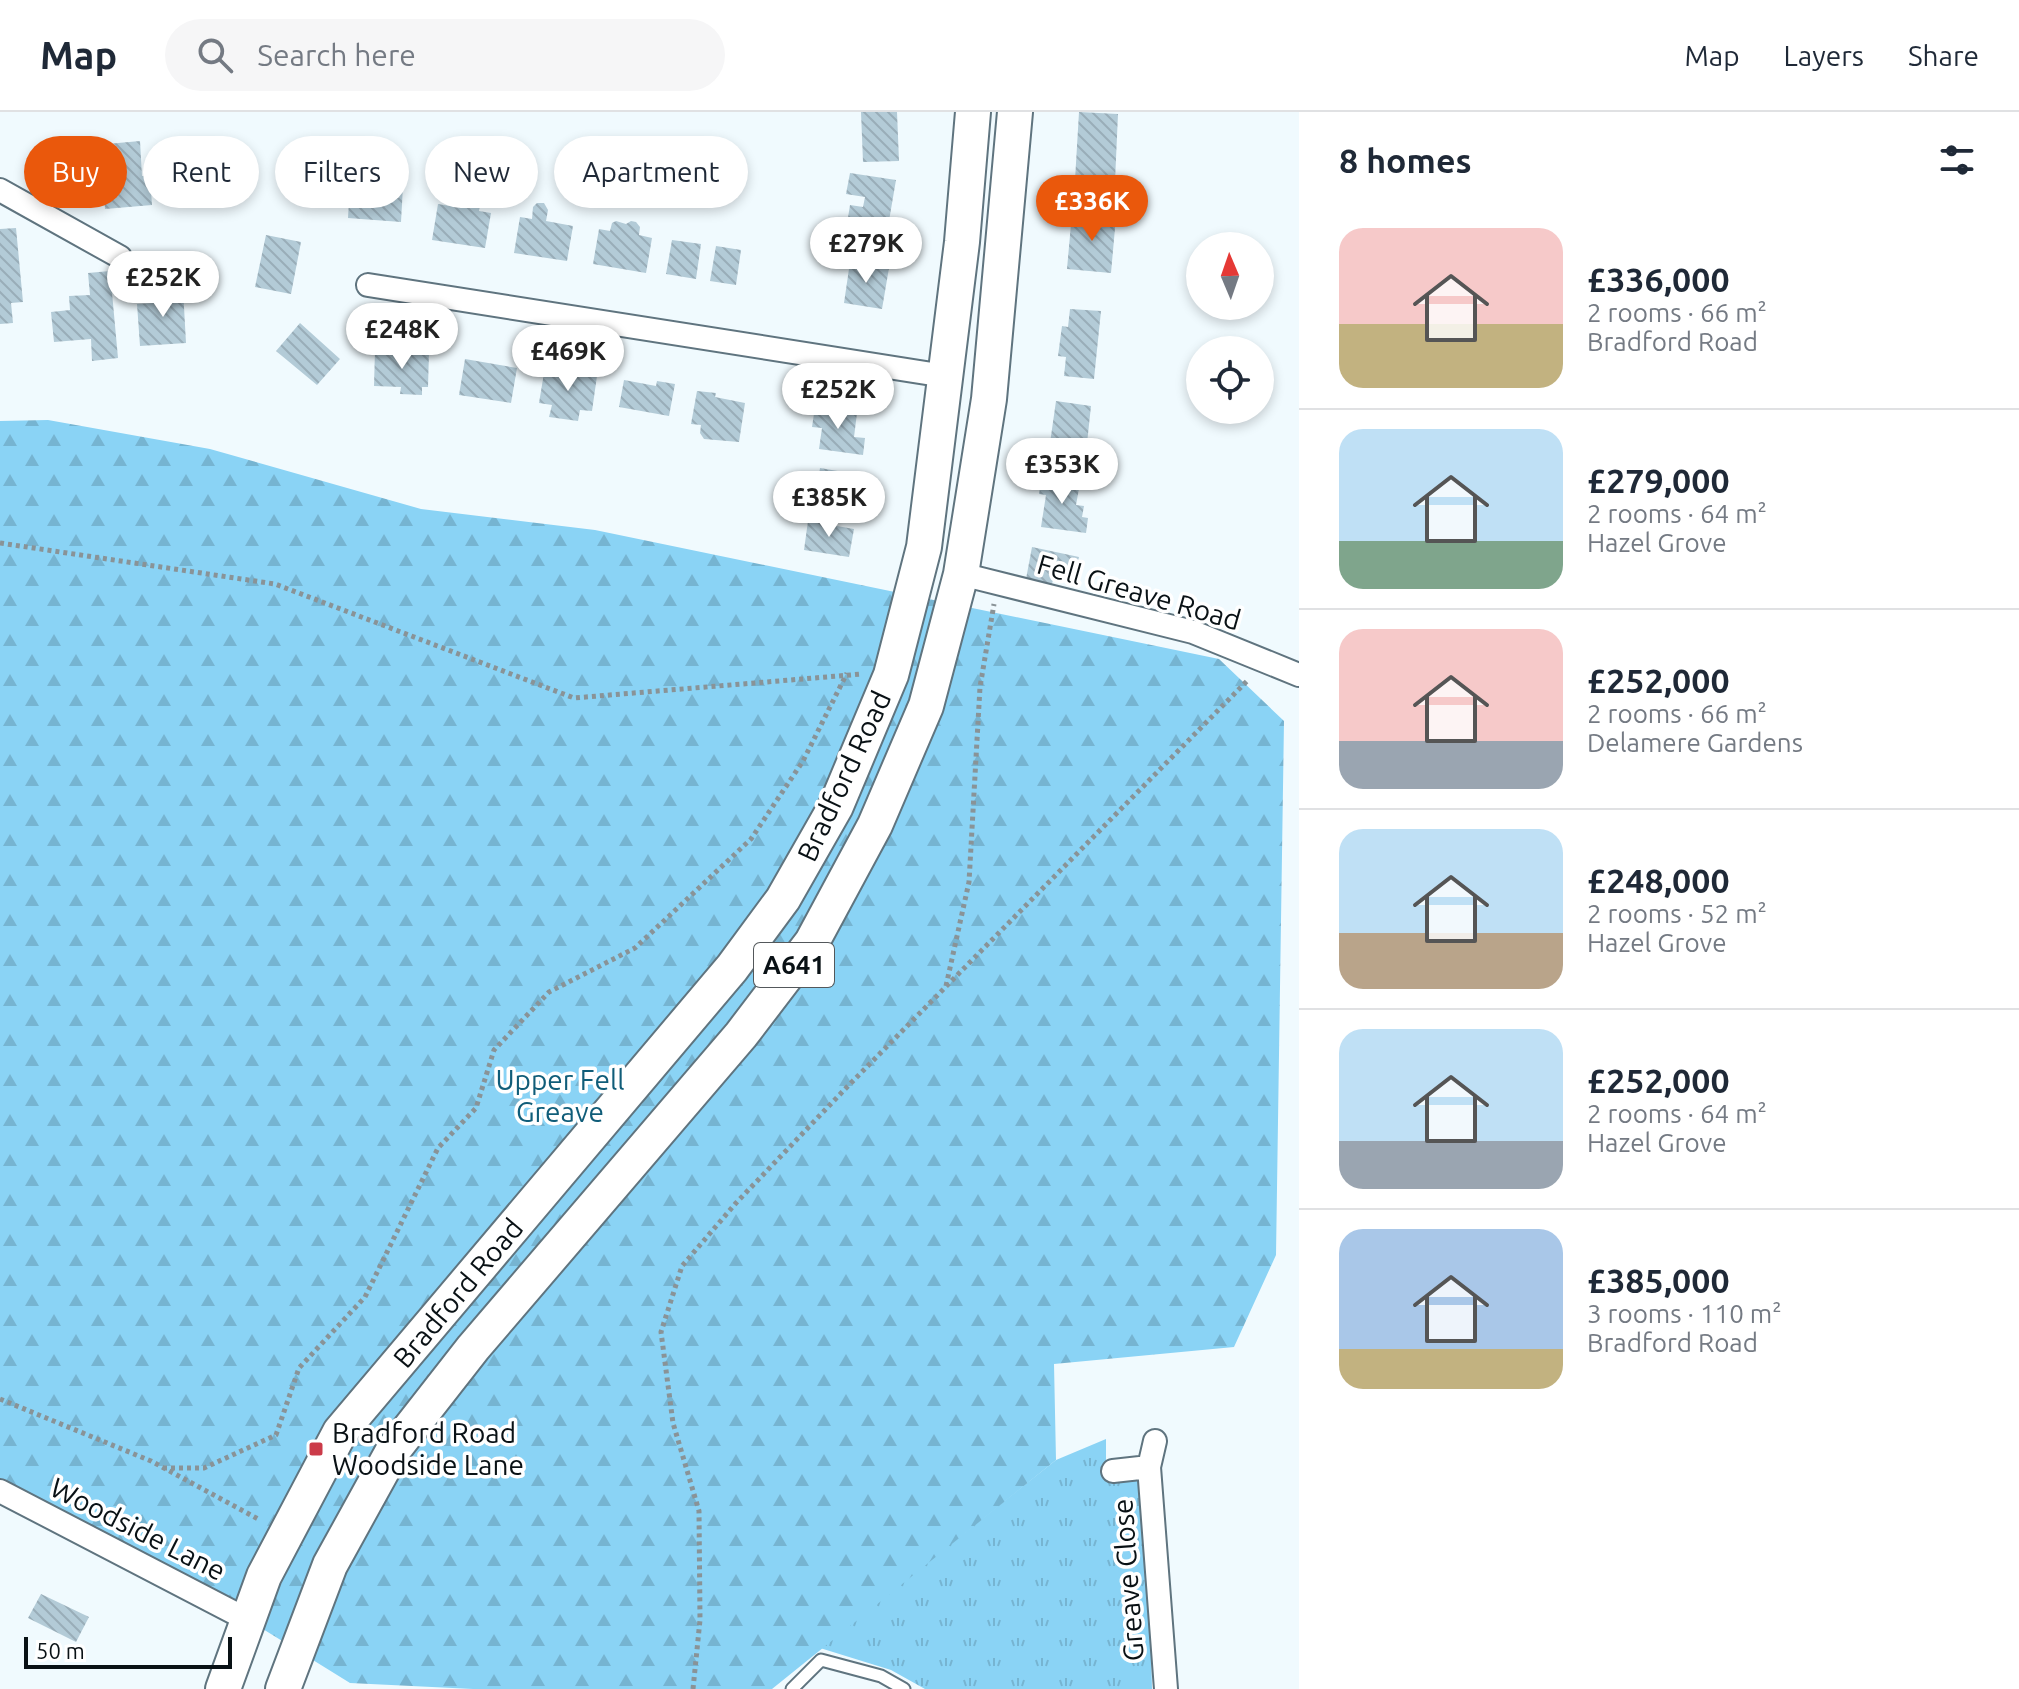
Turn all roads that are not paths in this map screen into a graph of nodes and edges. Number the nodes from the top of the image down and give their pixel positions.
1 (973, 112) edge
2 (1015, 112) edge
3 (0, 190) edge
4 (120, 257) dead end
5 (368, 285) dead end
6 (945, 376) junction
7 (961, 574) junction
8 (1299, 675) edge
9 (1155, 1441) dead end
10 (1149, 1467) junction
11 (1113, 1471) dead end
12 (0, 1491) edge
13 (248, 1620) junction
14 (223, 1689) edge
15 (283, 1689) edge
16 (792, 1689) edge
17 (904, 1689) edge
18 (1166, 1689) edge

1 - 6 main road, Bradford Road / A641
2 - 7 main road, Bradford Road / A641
3 - 4 street
5 - 6 street
6 - 13 main road, Bradford Road / A641
7 - 8 street, Fell Greave Road
7 - 15 main road, Bradford Road / A641
9 - 10 street, Greave Close
10 - 11 street, Greave Close
10 - 18 street, Greave Close
12 - 13 street, Woodside Lane
13 - 14 main road, Bradford Road / A641
16 - 17 lane

